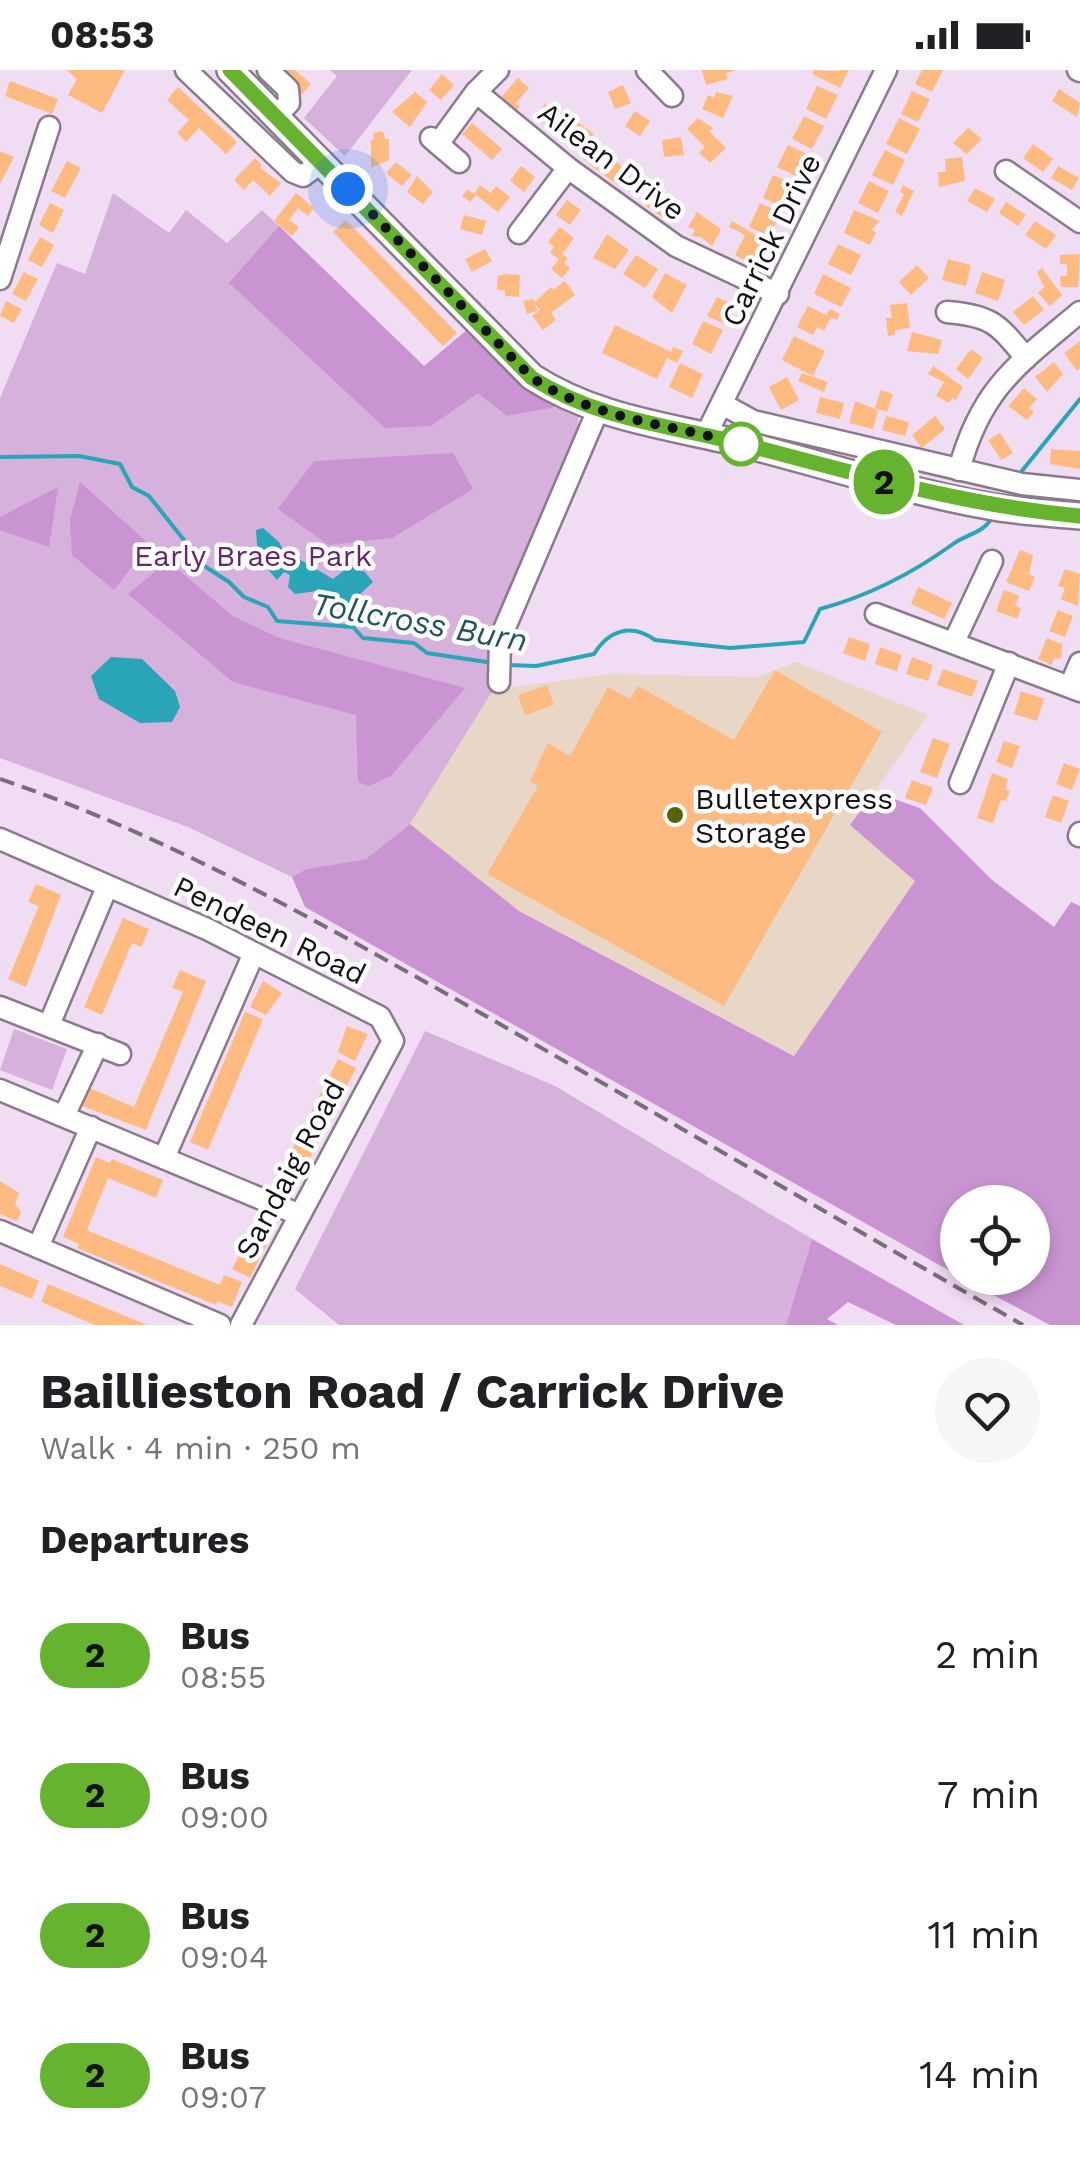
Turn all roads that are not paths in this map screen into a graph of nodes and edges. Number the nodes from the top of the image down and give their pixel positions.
1 (186, 70) edge
2 (230, 70) edge
3 (268, 70) edge
4 (498, 70) edge
5 (647, 70) edge
6 (886, 70) edge
7 (476, 92) junction
8 (672, 96) dead end
9 (278, 114) junction
10 (49, 127) dead end
11 (323, 161) junction
12 (459, 162) dead end
13 (568, 168) junction
14 (1006, 171) dead end
15 (1080, 222) edge
16 (519, 233) dead end
17 (0, 279) edge
18 (778, 294) junction
19 (946, 312) dead end
20 (1080, 312) edge
21 (1026, 358) junction
22 (724, 406) junction
23 (598, 410) junction
24 (706, 435) junction
25 (959, 470) junction
26 (1080, 490) edge
27 (1080, 516) edge
28 (992, 560) dead end
29 (876, 614) dead end
30 (954, 642) junction
31 (1080, 662) edge
32 (1009, 663) junction
33 (499, 682) dead end
34 (1075, 689) edge
35 (960, 783) dead end
36 (0, 839) edge
37 (107, 887) junction
38 (254, 953) junction
39 (1, 1010) edge
40 (49, 1025) junction
41 (393, 1041) joint
42 (98, 1044) junction
43 (120, 1054) dead end
44 (0, 1090) edge
45 (64, 1116) junction
46 (90, 1127) junction
47 (164, 1158) junction
48 (300, 1214) junction
49 (0, 1231) edge
50 (38, 1247) junction
51 (220, 1325) edge
52 (240, 1325) edge

1 - 11 street
2 - 9 main road
3 - 9 street
4 - 7 street
5 - 8 street
6 - 18 street, Carrick Drive
7 - 12 street
7 - 13 street, Ailean Drive
9 - 11 main road
10 - 17 street
11 - 23 main road
13 - 16 street
13 - 18 street, Ailean Drive
14 - 15 street
18 - 22 street, Carrick Drive
19 - 21 street
20 - 21 street
21 - 25 street
22 - 24 street, Carrick Drive
22 - 25 street
23 - 24 main road
23 - 33 street
24 - 27 main road
25 - 26 street
28 - 30 street
29 - 30 street
30 - 32 street
31 - 34 street
32 - 34 street
32 - 35 street
36 - 37 street, Pendeen Road
37 - 38 street, Pendeen Road
37 - 40 street
38 - 41 street, Pendeen Road
38 - 47 street
39 - 40 street
40 - 42 street
41 - 48 street, Sandaig Road
42 - 43 street
42 - 45 street
44 - 45 street
45 - 46 street
46 - 47 street
46 - 50 street
47 - 48 street
48 - 52 street, Sandaig Road
49 - 50 street
50 - 51 street

